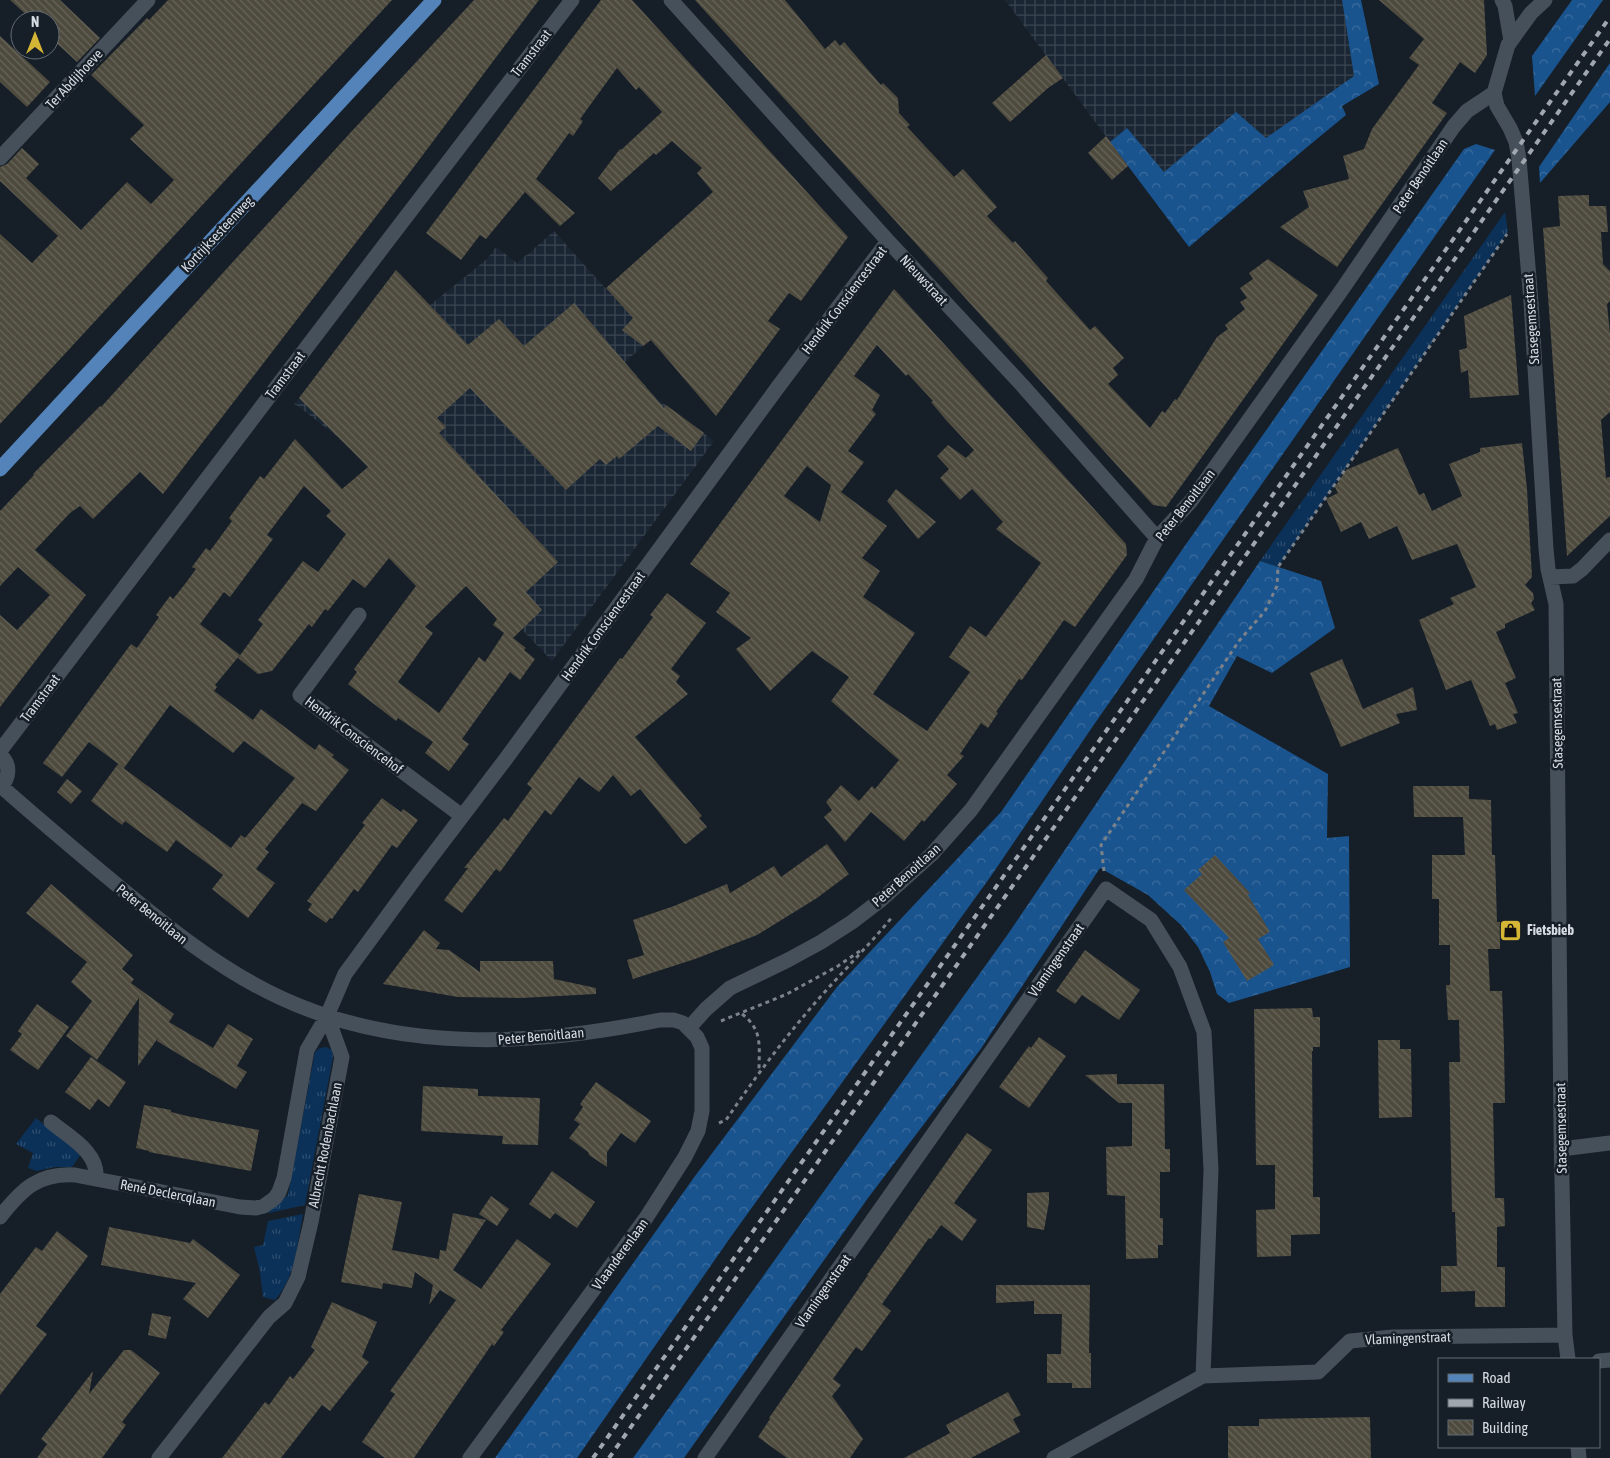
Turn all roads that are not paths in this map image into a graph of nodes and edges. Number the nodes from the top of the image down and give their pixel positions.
1 (148, 0) edge
2 (434, 0) edge
3 (572, 0) edge
4 (671, 0) edge
5 (1502, 0) edge
6 (1545, 0) edge
7 (1511, 41) junction
8 (1494, 93) junction
9 (0, 158) edge
10 (888, 241) junction
11 (0, 469) edge
12 (1157, 538) junction
13 (1610, 542) edge
14 (1550, 577) junction
15 (359, 616) dead end
16 (0, 753) edge
17 (1, 787) edge
18 (462, 816) junction
19 (327, 1016) junction
20 (689, 1028) junction
21 (51, 1122) dead end
22 (1610, 1144) edge
23 (1561, 1149) junction
24 (96, 1179) junction
25 (0, 1217) edge
26 (1565, 1335) junction
27 (1568, 1358) edge
28 (1203, 1376) junction
29 (160, 1458) edge
30 (470, 1458) edge
31 (705, 1458) edge
32 (1054, 1458) edge

1 - 9 street, Ter Abdijhoeve
2 - 11 main road, Kortrijksesteenweg
3 - 16 street, Tramstraat
4 - 10 street, Nieuwstraat
5 - 7 street
6 - 7 street
7 - 8 street
8 - 12 street, Peter Benoitlaan
8 - 14 street, Stasegemsestraat
10 - 12 street, Nieuwstraat
10 - 18 street, Hendrik Consciencestraat
12 - 20 street, Peter Benoitlaan
13 - 14 street
14 - 23 street, Stasegemsestraat
15 - 18 street, Hendrik Consciencehof
16 - 17 street, Peter Benoitlaan
17 - 19 street, Peter Benoitlaan
18 - 19 street, Hendrik Consciencestraat
19 - 20 street, Peter Benoitlaan
19 - 24 street, René Declercqlaan
19 - 29 street, Albrecht Rodenbachlaan
20 - 30 street, Vlaanderenlaan
21 - 24 street
22 - 23 street
23 - 26 street, Stasegemsestraat
24 - 25 street, René Declercqlaan
26 - 27 street, Stasegemsestraat
26 - 28 street, Vlamingenstraat
28 - 31 street, Vlamingenstraat
28 - 32 street, Vlamingenstraat

